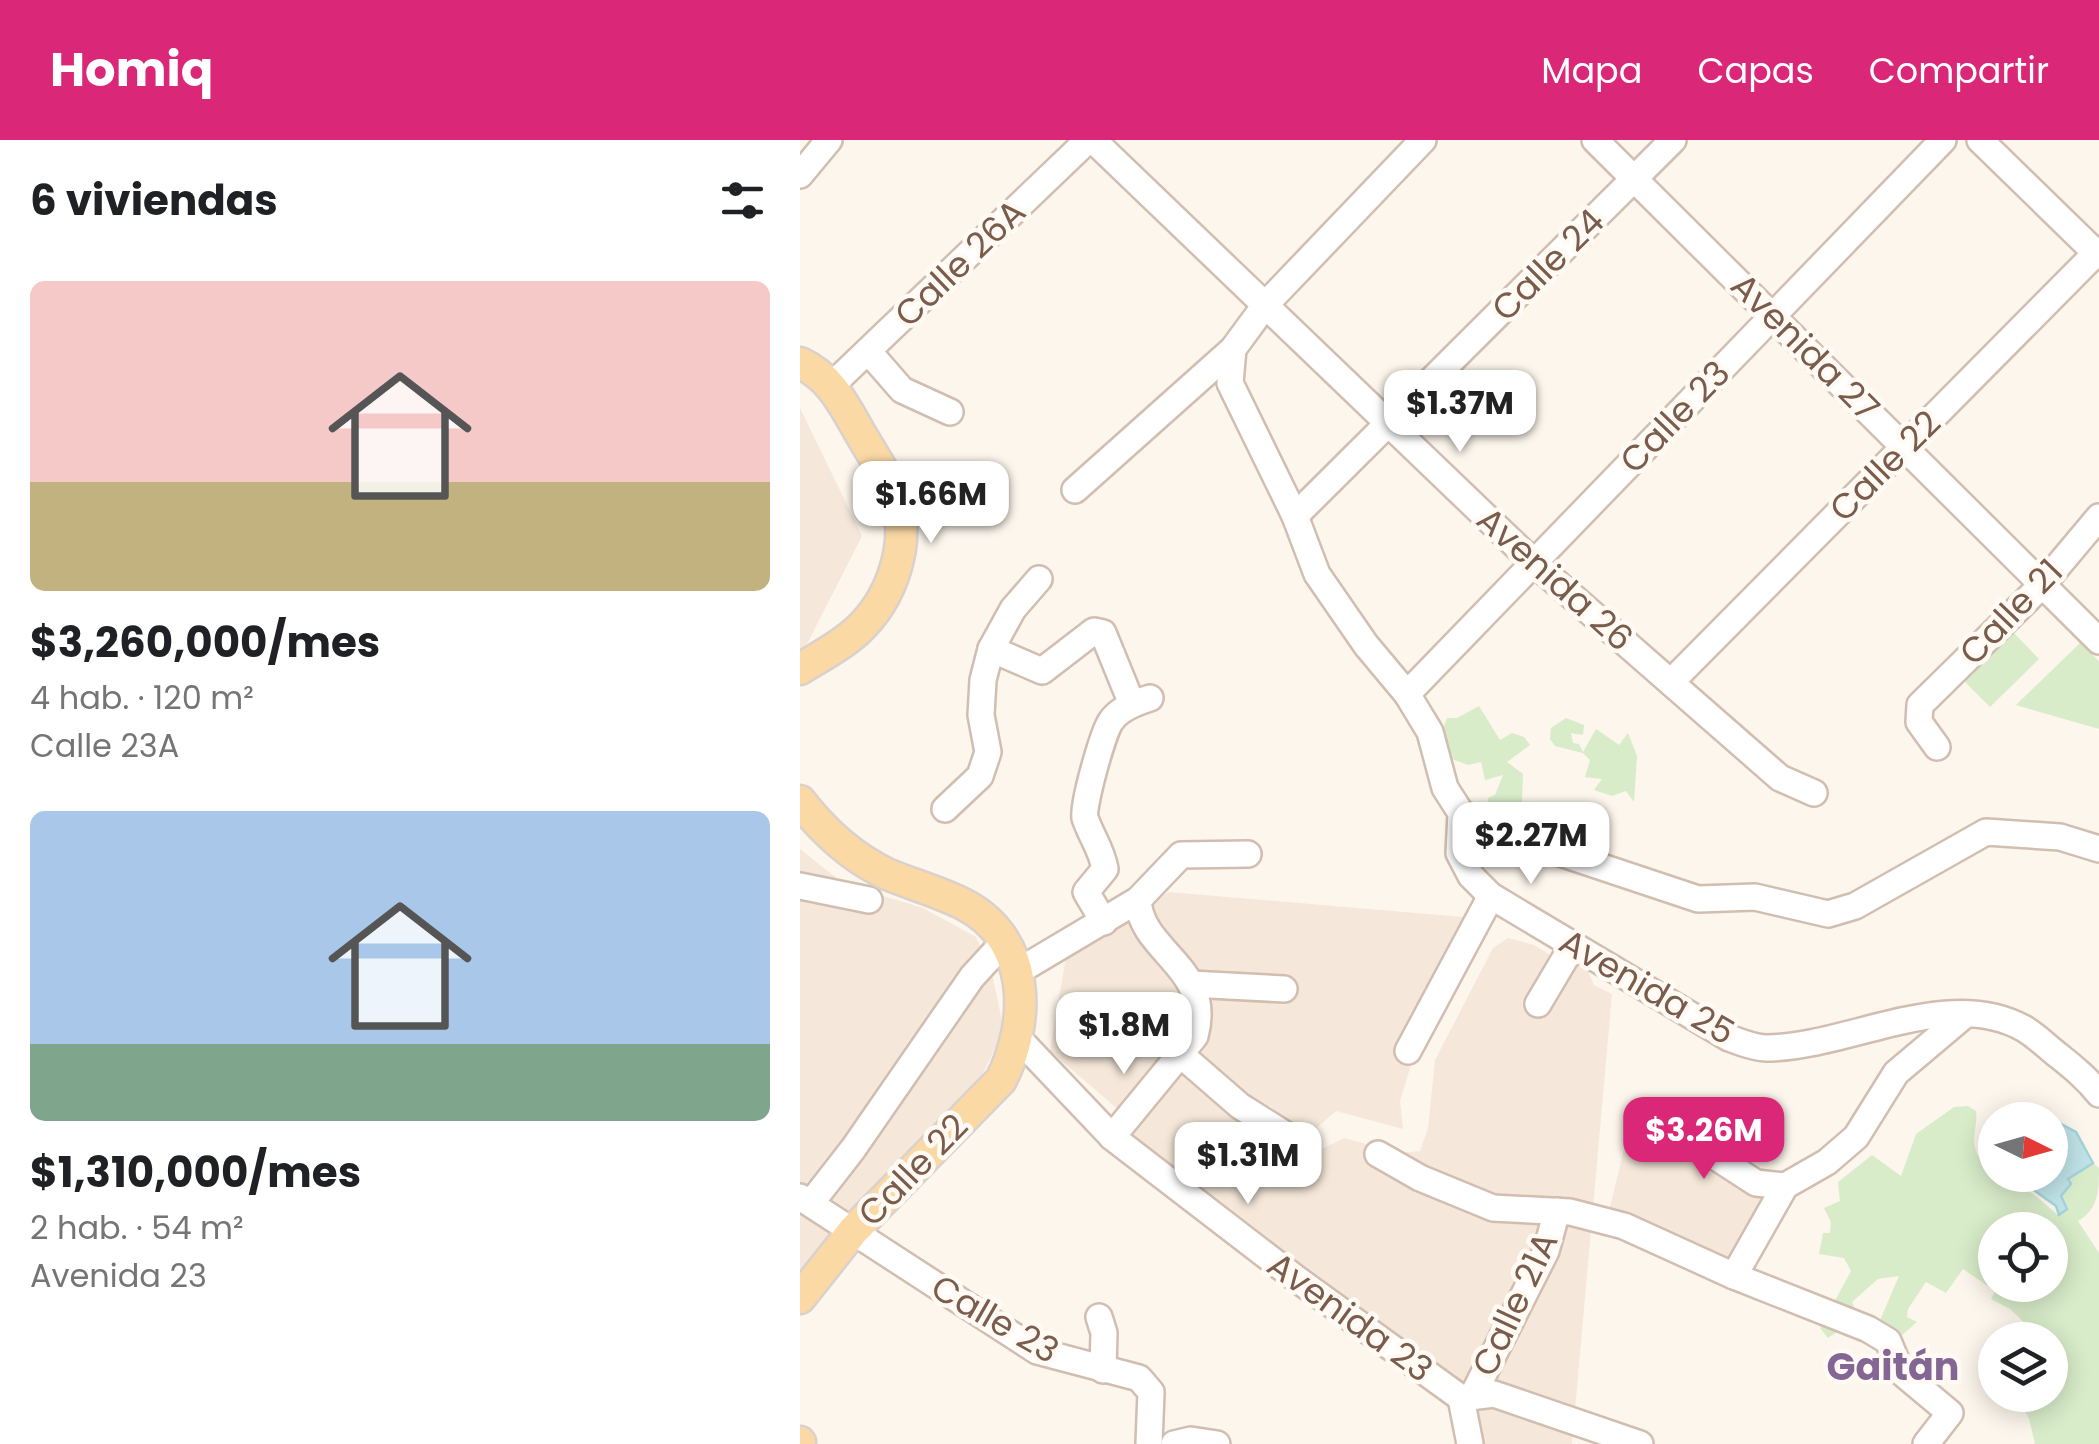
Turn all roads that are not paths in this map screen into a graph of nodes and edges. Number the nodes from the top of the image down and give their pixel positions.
1 (828, 140) edge
2 (1090, 140) edge
3 (1424, 140) edge
4 (1595, 140) edge
5 (1673, 140) edge
6 (1943, 140) edge
7 (1980, 140) edge
8 (800, 175) edge
9 (1634, 178) junction
10 (2098, 253) edge
11 (1266, 304) junction
12 (1773, 316) junction
13 (1232, 349) junction
14 (868, 352) junction
15 (800, 364) edge
16 (832, 385) junction
17 (950, 412) dead end
18 (1387, 424) junction
19 (1905, 446) junction
20 (1075, 490) dead end
21 (1295, 516) junction
22 (2099, 517) edge
23 (1534, 563) junction
24 (1039, 579) dead end
25 (2042, 585) junction
26 (2099, 641) edge
27 (991, 649) junction
28 (800, 669) edge
29 (1671, 682) junction
30 (1407, 694) junction
31 (1937, 748) dead end
32 (1814, 792) dead end
33 (800, 801) edge
34 (945, 809) dead end
35 (1461, 813) junction
36 (812, 833) edge
37 (2099, 849) edge
38 (1248, 854) dead end
39 (800, 886) edge
40 (1492, 896) junction
41 (869, 900) dead end
42 (1138, 900) junction
43 (1104, 922) junction
44 (1005, 941) junction
45 (1574, 945) junction
46 (1017, 972) junction
47 (1191, 984) junction
48 (1284, 989) dead end
49 (1538, 1004) dead end
50 (1966, 1014) junction
51 (1018, 1036) junction
52 (1408, 1052) dead end
53 (1179, 1053) junction
54 (2099, 1094) edge
55 (1648, 1113) dead end
56 (1112, 1137) junction
57 (1302, 1145) dead end
58 (1378, 1154) dead end
59 (1785, 1186) junction
60 (806, 1200) edge
61 (1557, 1211) junction
62 (853, 1231) junction
63 (1734, 1276) junction
64 (800, 1298) edge
65 (1099, 1317) dead end
66 (1103, 1370) junction
67 (1466, 1397) junction
68 (1149, 1444) edge
69 (1174, 1444) edge
70 (1217, 1444) edge
71 (1470, 1444) edge
72 (1640, 1444) edge
73 (1926, 1444) edge

1 - 8 street
2 - 11 street, Avenida 26
2 - 14 street, Calle 26A
3 - 11 street
4 - 9 street, Avenida 27
5 - 9 street, Calle 24
6 - 12 street, Calle 23
7 - 10 street
9 - 12 street, Avenida 27
9 - 18 street, Calle 24
10 - 19 street, Calle 22
11 - 13 street
11 - 18 street, Avenida 26
12 - 19 street, Avenida 27
12 - 23 street, Calle 23
13 - 20 street
13 - 21 street, Avenida 25
14 - 16 street, Calle 26A
14 - 17 street
15 - 16 main road
16 - 28 main road
18 - 21 street, Calle 24
18 - 23 street, Avenida 26
19 - 25 street, Avenida 27
19 - 29 street, Calle 22
21 - 30 street, Avenida 25
22 - 25 street, Calle 21
23 - 29 street, Avenida 26
23 - 30 street, Calle 23
24 - 27 street
25 - 26 street, Avenida 27
25 - 31 street, Calle 21
27 - 34 street
27 - 43 street
29 - 32 street, Avenida 26
30 - 35 street, Avenida 25
33 - 36 main road
35 - 37 street
35 - 40 street, Avenida 25
36 - 44 main road
38 - 42 street
39 - 41 street
40 - 45 street, Avenida 25
40 - 52 street
42 - 43 street
42 - 47 street
43 - 46 street
44 - 46 main road
44 - 60 street
45 - 49 street
45 - 50 street, Avenida 25
46 - 51 main road
47 - 48 street
47 - 53 street
50 - 54 street, Avenida 25
50 - 59 street
51 - 56 street, Avenida 23
51 - 62 main road, Calle 22
53 - 56 street
53 - 57 street
55 - 59 street
56 - 67 street, Avenida 23
58 - 61 street
59 - 63 street
60 - 62 street, Calle 23
61 - 63 street
61 - 67 street, Calle 21A
62 - 64 main road, Calle 22
62 - 66 street, Calle 23
63 - 73 street
65 - 66 street
66 - 68 street, Calle 23
67 - 71 street, Avenida 23
67 - 72 street, Avenida 23
69 - 70 street

